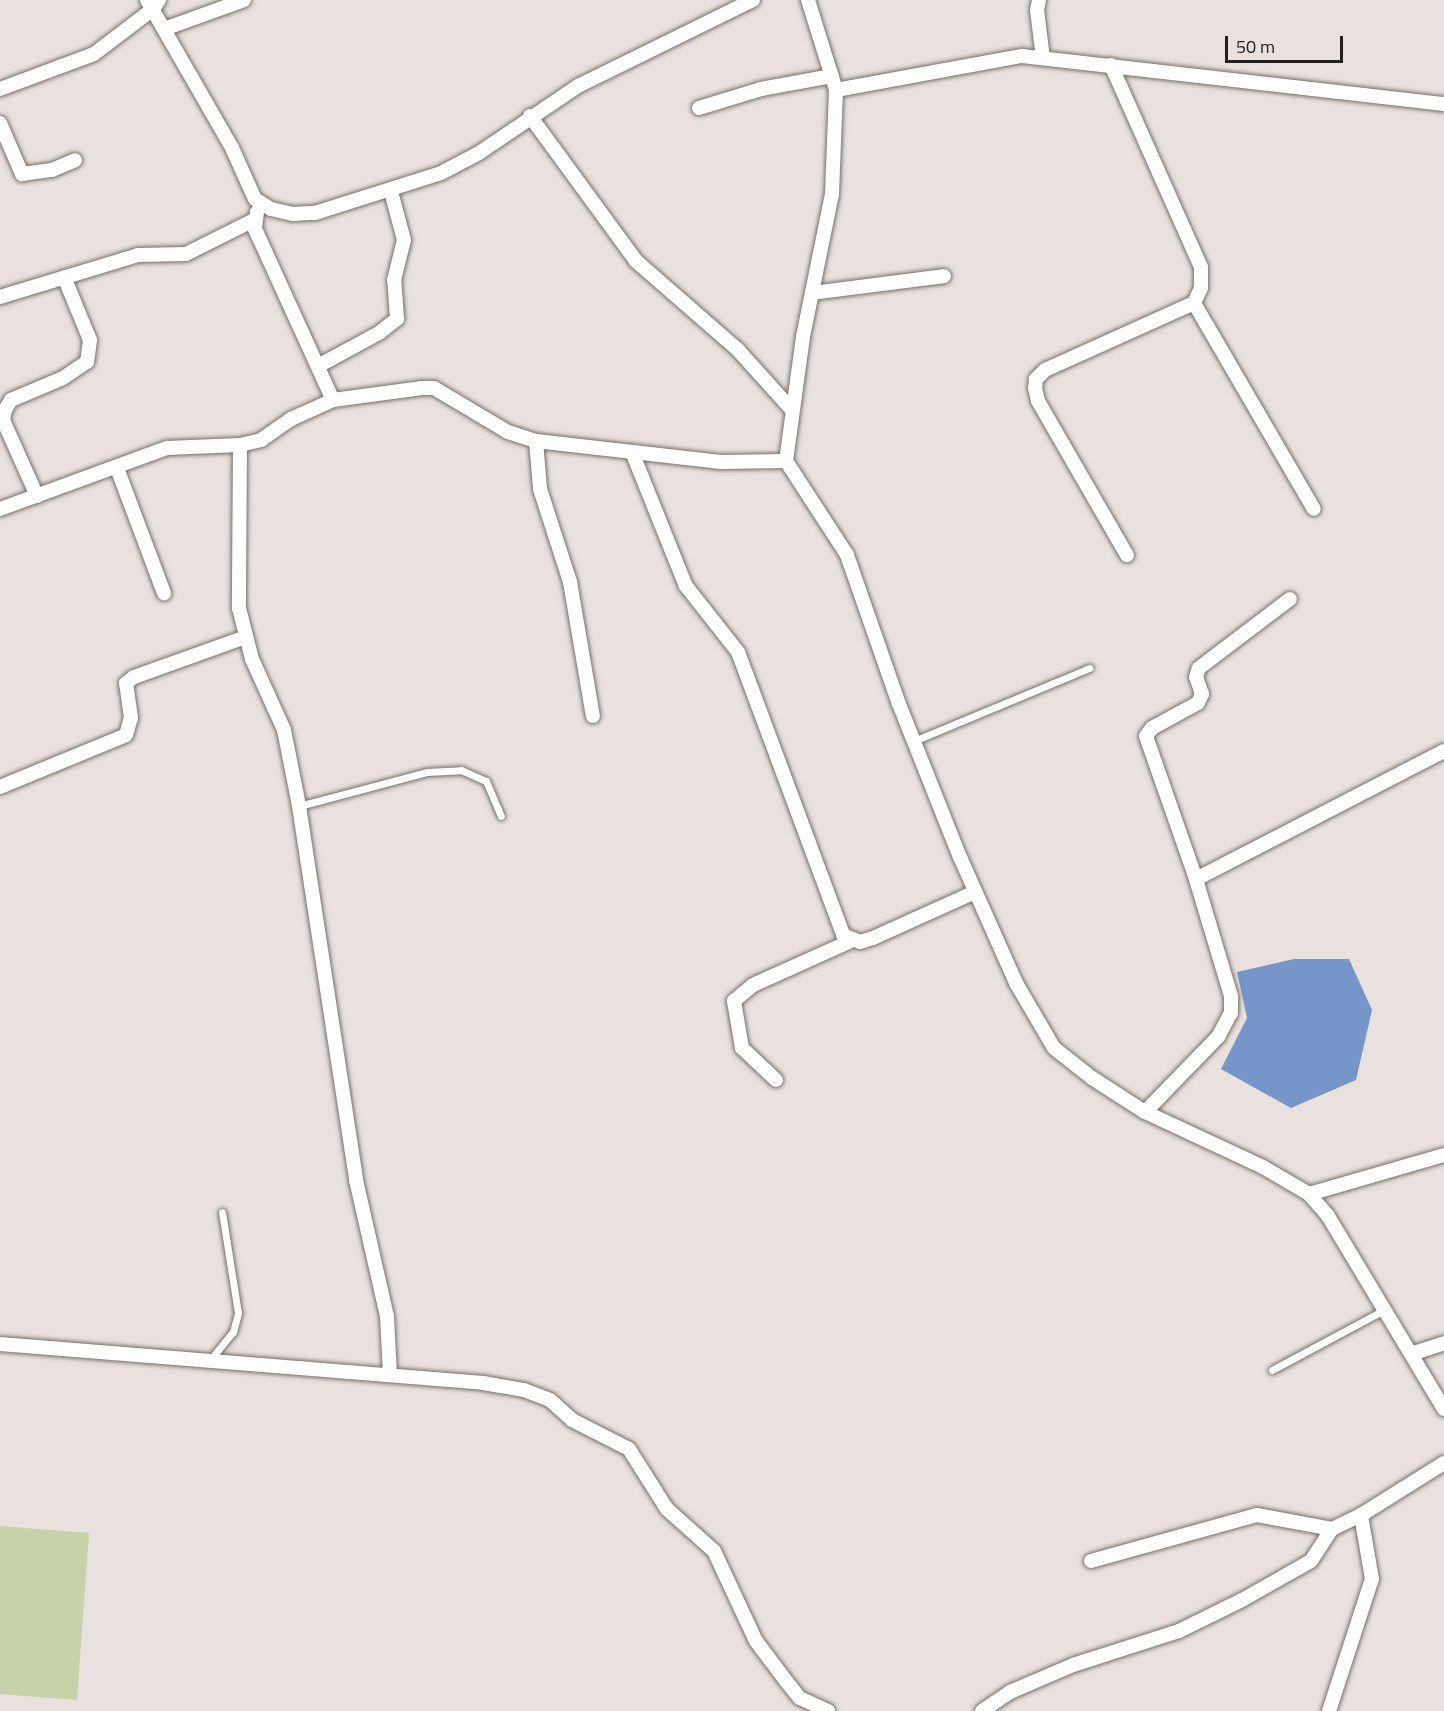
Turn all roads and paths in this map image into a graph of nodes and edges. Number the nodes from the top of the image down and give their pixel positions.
1 (244, 0) edge
2 (753, 0) edge
3 (808, 0) edge
4 (1039, 0) edge
5 (153, 3) edge
6 (164, 28) junction
7 (1043, 58) junction
8 (1111, 65) junction
9 (832, 76) junction
10 (0, 90) edge
11 (836, 90) junction
12 (1444, 104) edge
13 (699, 108) dead end
14 (530, 116) junction
15 (0, 123) edge
16 (75, 160) dead end
17 (391, 191) junction
18 (262, 204) junction
19 (254, 220) junction
20 (944, 276) dead end
21 (64, 277) junction
22 (812, 293) junction
23 (0, 297) edge
24 (1194, 303) junction
25 (318, 366) junction
26 (333, 400) junction
27 (792, 410) junction
28 (536, 441) junction
29 (240, 445) junction
30 (632, 452) junction
31 (786, 461) junction
32 (117, 468) junction
33 (37, 496) junction
34 (0, 509) edge
35 (1314, 509) dead end
36 (1127, 555) dead end
37 (164, 593) dead end
38 (1290, 599) dead end
39 (246, 637) junction
40 (1089, 668) dead end
41 (593, 716) dead end
42 (914, 741) junction
43 (1444, 751) edge
44 (0, 787) edge
45 (299, 806) junction
46 (501, 816) dead end
47 (1196, 879) junction
48 (975, 892) junction
49 (851, 941) junction
50 (776, 1080) dead end
51 (1145, 1112) junction
52 (1444, 1155) edge
53 (1310, 1194) junction
54 (222, 1212) dead end
55 (1386, 1309) junction
56 (1444, 1343) edge
57 (0, 1344) edge
58 (1414, 1353) junction
59 (210, 1360) junction
60 (1272, 1370) dead end
61 (390, 1375) junction
62 (1444, 1409) edge
63 (1444, 1463) edge
64 (1361, 1515) junction
65 (1332, 1529) junction
66 (1091, 1561) dead end
67 (828, 1711) edge
68 (982, 1711) edge
69 (1329, 1711) edge

1 - 6 street
2 - 14 street
3 - 9 street
4 - 7 street
5 - 6 street
5 - 10 street
6 - 18 street
7 - 8 street
7 - 11 street
8 - 12 street
8 - 24 street
9 - 11 street
9 - 13 street
11 - 22 street
14 - 17 street
14 - 27 street
15 - 16 street
17 - 18 street
17 - 25 street
18 - 19 street
19 - 21 street
19 - 25 street
20 - 22 street
21 - 23 street
21 - 33 street
22 - 27 street
24 - 35 street
24 - 36 street
25 - 26 street
26 - 28 street
26 - 29 street
27 - 31 street
28 - 30 street
28 - 41 street
29 - 32 street
29 - 39 street
30 - 31 street
30 - 49 street
31 - 42 street
32 - 33 street
32 - 37 street
33 - 34 street
38 - 47 street
39 - 44 street
39 - 45 street
40 - 42 lane
42 - 48 street
43 - 47 street
45 - 46 lane
45 - 61 street
47 - 51 street
48 - 49 street
48 - 51 street
49 - 50 street
51 - 53 street
52 - 53 street
53 - 55 street
54 - 59 lane
55 - 58 street
55 - 60 lane
56 - 58 street
57 - 59 street
58 - 62 street
59 - 61 street
61 - 67 street
63 - 64 street
64 - 65 street
64 - 69 street
65 - 66 street
65 - 68 street

